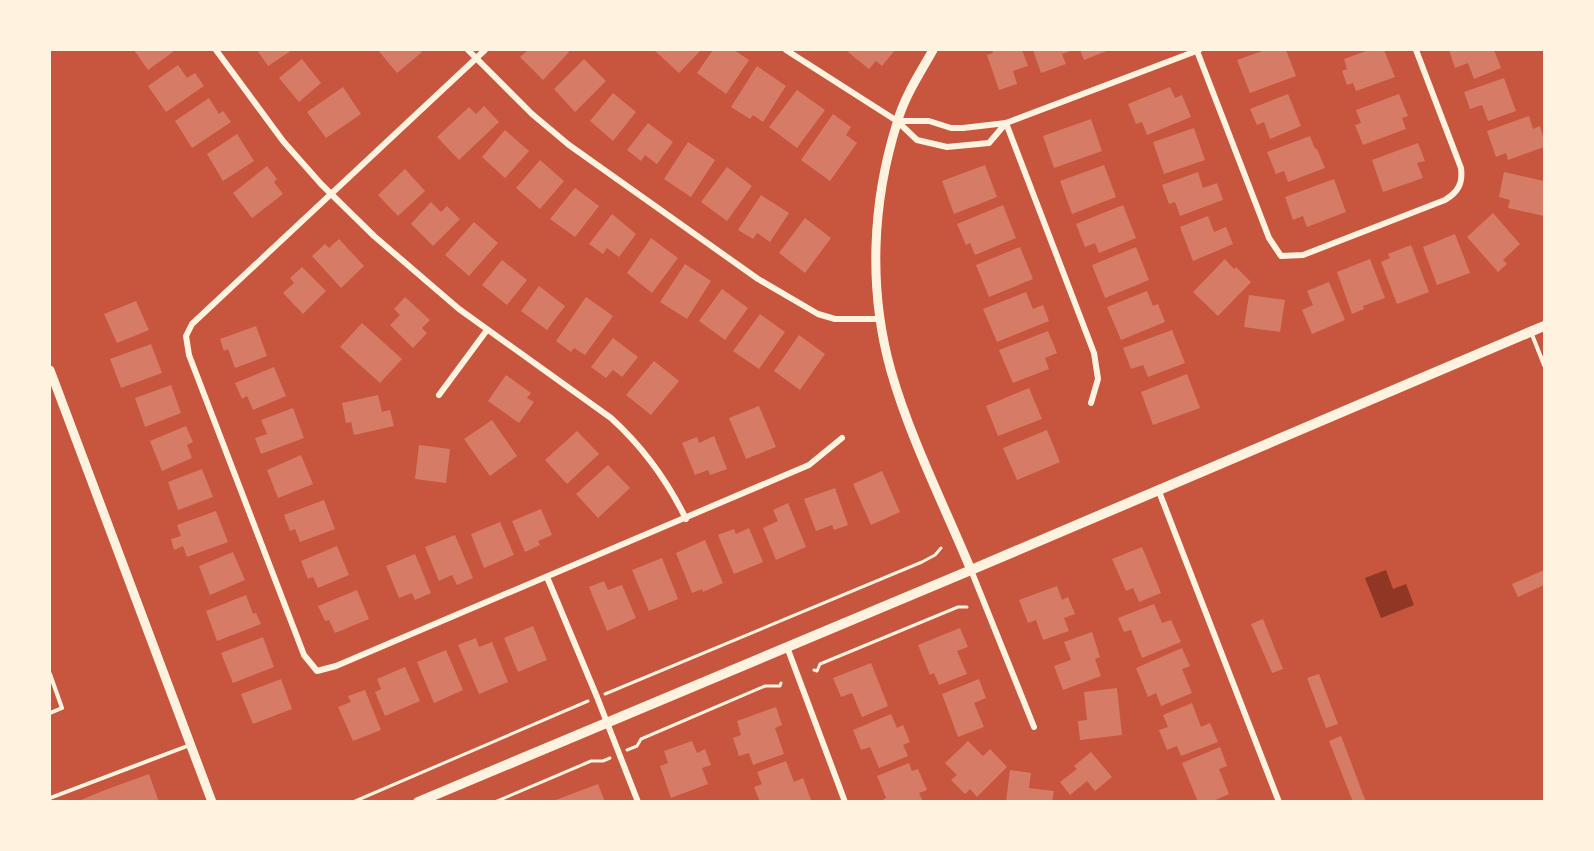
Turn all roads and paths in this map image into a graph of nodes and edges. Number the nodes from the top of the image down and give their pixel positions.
1 (216, 50) edge
2 (468, 50) edge
3 (485, 50) edge
4 (786, 50) edge
5 (933, 50) edge
6 (1198, 50) edge
7 (1416, 50) edge
8 (476, 58) junction
9 (897, 121) junction
10 (1006, 123) junction
11 (332, 195) junction
12 (880, 319) junction
13 (1545, 326) edge
14 (487, 330) junction
15 (1530, 332) junction
16 (1545, 365) edge
17 (50, 370) edge
18 (439, 395) dead end
19 (1091, 403) dead end
20 (842, 438) dead end
21 (1158, 489) junction
22 (686, 519) junction
23 (941, 548) dead end
24 (971, 570) junction
25 (547, 578) junction
26 (967, 607) dead end
27 (787, 646) junction
28 (814, 670) dead end
29 (50, 674) edge
30 (781, 683) dead end
31 (597, 697) junction
32 (50, 713) edge
33 (607, 722) junction
34 (1034, 727) dead end
35 (191, 745) junction
36 (620, 754) junction
37 (50, 798) edge
38 (426, 800) edge
39 (212, 801) edge
40 (353, 801) edge
41 (495, 801) edge
42 (638, 801) edge
43 (845, 801) edge
44 (1279, 801) edge

1 - 11 street
2 - 8 street
3 - 8 street
4 - 9 street
5 - 9 street
6 - 7 street
6 - 10 street
8 - 11 street
8 - 12 street
9 - 10 street
9 - 10 street
9 - 12 street
10 - 19 street
11 - 14 street
11 - 25 street
12 - 24 street
13 - 15 main road
14 - 18 street
14 - 22 street
15 - 16 lane
15 - 21 main road
17 - 35 street
20 - 22 street
21 - 24 main road
21 - 44 street
22 - 25 street
23 - 31 path
24 - 27 main road
24 - 34 street
25 - 31 street
26 - 28 path
27 - 33 main road
27 - 43 street
29 - 32 lane
30 - 36 path
31 - 33 street
31 - 40 path
33 - 36 street
33 - 38 main road
35 - 37 lane
35 - 39 street
36 - 41 path
36 - 42 street

